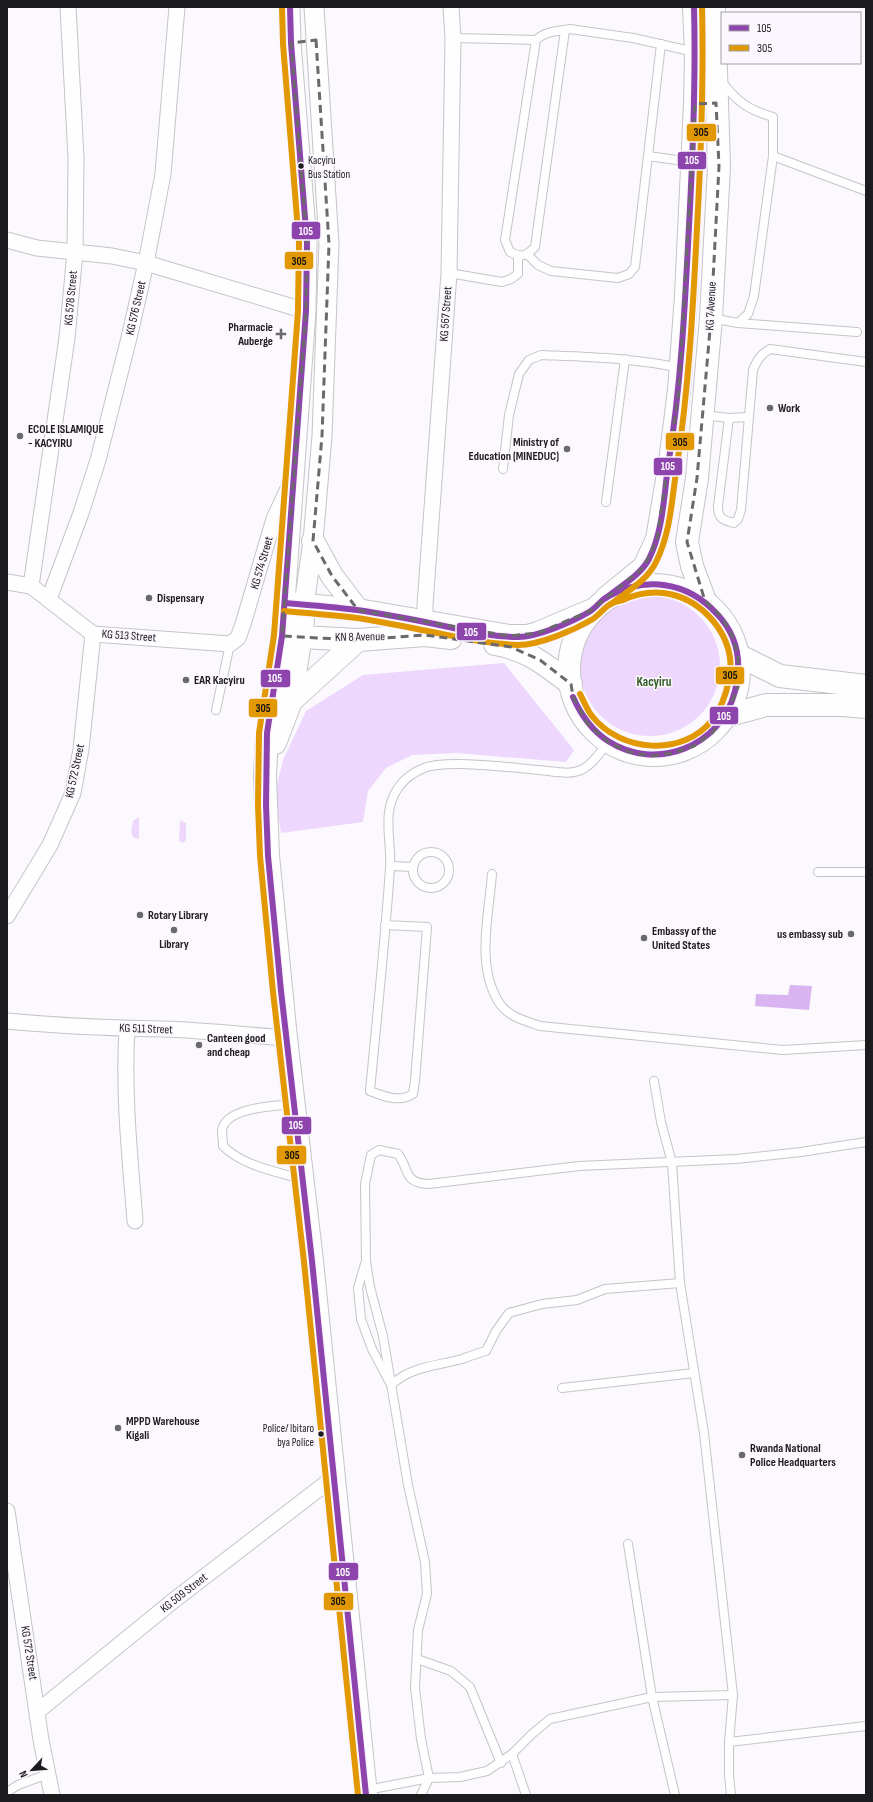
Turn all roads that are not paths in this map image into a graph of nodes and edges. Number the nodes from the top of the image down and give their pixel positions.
1 (68, 7) edge
2 (177, 7) edge
3 (290, 7) edge
4 (314, 7) edge
5 (451, 7) edge
6 (694, 7) edge
7 (714, 7) edge
8 (565, 30) junction
9 (453, 38) junction
10 (316, 40) junction
11 (536, 40) junction
12 (291, 43) junction
13 (661, 44) junction
14 (696, 52) junction
15 (715, 73) junction
16 (706, 103) junction
17 (648, 156) junction
18 (773, 156) junction
19 (692, 162) junction
20 (866, 191) edge
21 (7, 240) edge
22 (307, 243) junction
23 (330, 244) junction
24 (75, 252) junction
25 (528, 255) junction
26 (518, 256) junction
27 (146, 263) junction
28 (449, 273) junction
29 (306, 311) junction
30 (711, 318) junction
31 (738, 323) junction
32 (857, 332) dead end
33 (625, 359) junction
34 (866, 362) edge
35 (680, 368) junction
36 (703, 415) junction
37 (749, 417) junction
38 (729, 418) junction
39 (503, 469) dead end
40 (295, 472) junction
41 (606, 502) dead end
42 (312, 541) junction
43 (7, 582) edge
44 (31, 586) junction
45 (49, 599) junction
46 (705, 601) junction
47 (295, 604) junction
48 (598, 605) junction
49 (358, 610) junction
50 (425, 628) junction
51 (93, 634) junction
52 (292, 636) junction
53 (358, 640) junction
54 (225, 644) junction
55 (738, 655) junction
56 (571, 684) junction
57 (866, 686) edge
58 (291, 702) junction
59 (866, 707) edge
60 (216, 710) dead end
61 (726, 716) junction
62 (608, 742) junction
63 (266, 777) junction
64 (391, 866) junction
65 (413, 867) junction
66 (818, 872) dead end
67 (866, 872) edge
68 (492, 874) dead end
69 (7, 916) edge
70 (385, 925) junction
71 (7, 1021) edge
72 (127, 1029) junction
73 (286, 1038) junction
74 (866, 1045) edge
75 (654, 1081) dead end
76 (293, 1104) junction
77 (866, 1142) edge
78 (672, 1163) junction
79 (302, 1180) junction
80 (135, 1221) dead end
81 (366, 1261) junction
82 (680, 1283) junction
83 (694, 1372) junction
84 (391, 1385) junction
85 (562, 1388) dead end
86 (333, 1478) junction
87 (7, 1511) edge
88 (628, 1544) dead end
89 (417, 1659) junction
90 (733, 1694) junction
91 (652, 1697) junction
92 (38, 1711) junction
93 (866, 1726) edge
94 (729, 1742) junction
95 (512, 1754) junction
96 (501, 1763) junction
97 (48, 1774) junction
98 (429, 1778) junction
99 (7, 1792) edge
100 (366, 1793) edge
101 (52, 1795) edge
102 (420, 1795) edge
103 (526, 1795) edge
104 (675, 1795) edge
105 (731, 1795) edge

1 - 24 street, KG 578 Street
2 - 27 street, KG 576 Street
3 - 12 street, KG 574 Street
4 - 10 street
5 - 9 street, KG 567 Street
6 - 14 main road, KG 7 Avenue
7 - 15 main road, KG 7 Avenue
8 - 11 lane
8 - 13 lane
8 - 25 lane
9 - 11 lane
9 - 28 street, KG 567 Street
10 - 12 street
10 - 23 street
11 - 26 lane
12 - 22 street, KG 574 Street
13 - 14 lane
13 - 17 lane
14 - 16 main road, KG 7 Avenue
15 - 16 main road, KG 7 Avenue
15 - 18 lane
16 - 19 main road, KG 7 Avenue
16 - 30 main road, KG 7 Avenue
17 - 19 lane
17 - 25 lane
18 - 20 lane
18 - 31 lane
19 - 35 main road, KG 7 Avenue
21 - 24 street
22 - 23 street
22 - 29 street, KG 574 Street
23 - 42 street
24 - 27 street
24 - 44 street, KG 578 Street
25 - 26 lane
26 - 28 lane
27 - 29 street
27 - 45 street, KG 576 Street
28 - 50 street, KG 567 Street
29 - 40 street, KG 574 Street
30 - 31 lane
30 - 36 main road, KG 7 Avenue
31 - 32 lane
33 - 35 lane
33 - 39 lane
33 - 41 lane
34 - 37 lane
35 - 48 main road, KG 7 Avenue
36 - 38 lane
36 - 46 main road, KG 7 Avenue
37 - 38 lane
37 - 38 lane
40 - 47 street, KG 574 Street
40 - 54 street, KG 574 Street
42 - 47 street
42 - 49 main road
43 - 44 street, KG 513 Street
44 - 45 street, KG 513 Street
45 - 51 street, KG 513 Street
46 - 48 main road
46 - 55 main road
47 - 49 main road
47 - 52 main road
48 - 50 main road
48 - 56 main road
49 - 50 main road
50 - 53 main road, KN 8 Avenue
50 - 56 main road, KN 8 Avenue
51 - 54 street, KG 513 Street
51 - 69 street, KG 572 Street
52 - 53 main road, KN 8 Avenue
52 - 58 main road
52 - 63 main road
53 - 58 main road
54 - 60 lane
55 - 57 main road
55 - 61 main road
56 - 62 main road
58 - 63 main road
59 - 61 main road
61 - 62 main road
62 - 64 lane
63 - 73 main road
64 - 65 lane
64 - 70 lane
65 - 65 lane
66 - 67 lane
68 - 74 lane
70 - 70 lane
71 - 72 street, KG 511 Street
72 - 73 street, KG 511 Street
72 - 80 street
73 - 76 main road
75 - 78 lane
76 - 79 main road
76 - 79 lane
77 - 78 lane
78 - 81 lane
78 - 82 lane
79 - 86 main road
81 - 84 lane
81 - 84 lane
82 - 83 lane
82 - 84 lane
83 - 85 lane
83 - 90 lane
84 - 89 lane
86 - 92 street, KG 509 Street
86 - 100 main road
87 - 92 street, KG 572 Street
88 - 91 lane
89 - 96 lane
89 - 98 lane
90 - 91 lane
90 - 94 lane
91 - 95 lane
91 - 104 lane
92 - 97 street, KG 572 Street
93 - 94 lane
94 - 105 lane
95 - 96 lane
95 - 103 lane
96 - 98 lane
97 - 99 lane
97 - 101 street, KG 572 Street
98 - 100 lane
98 - 102 lane

